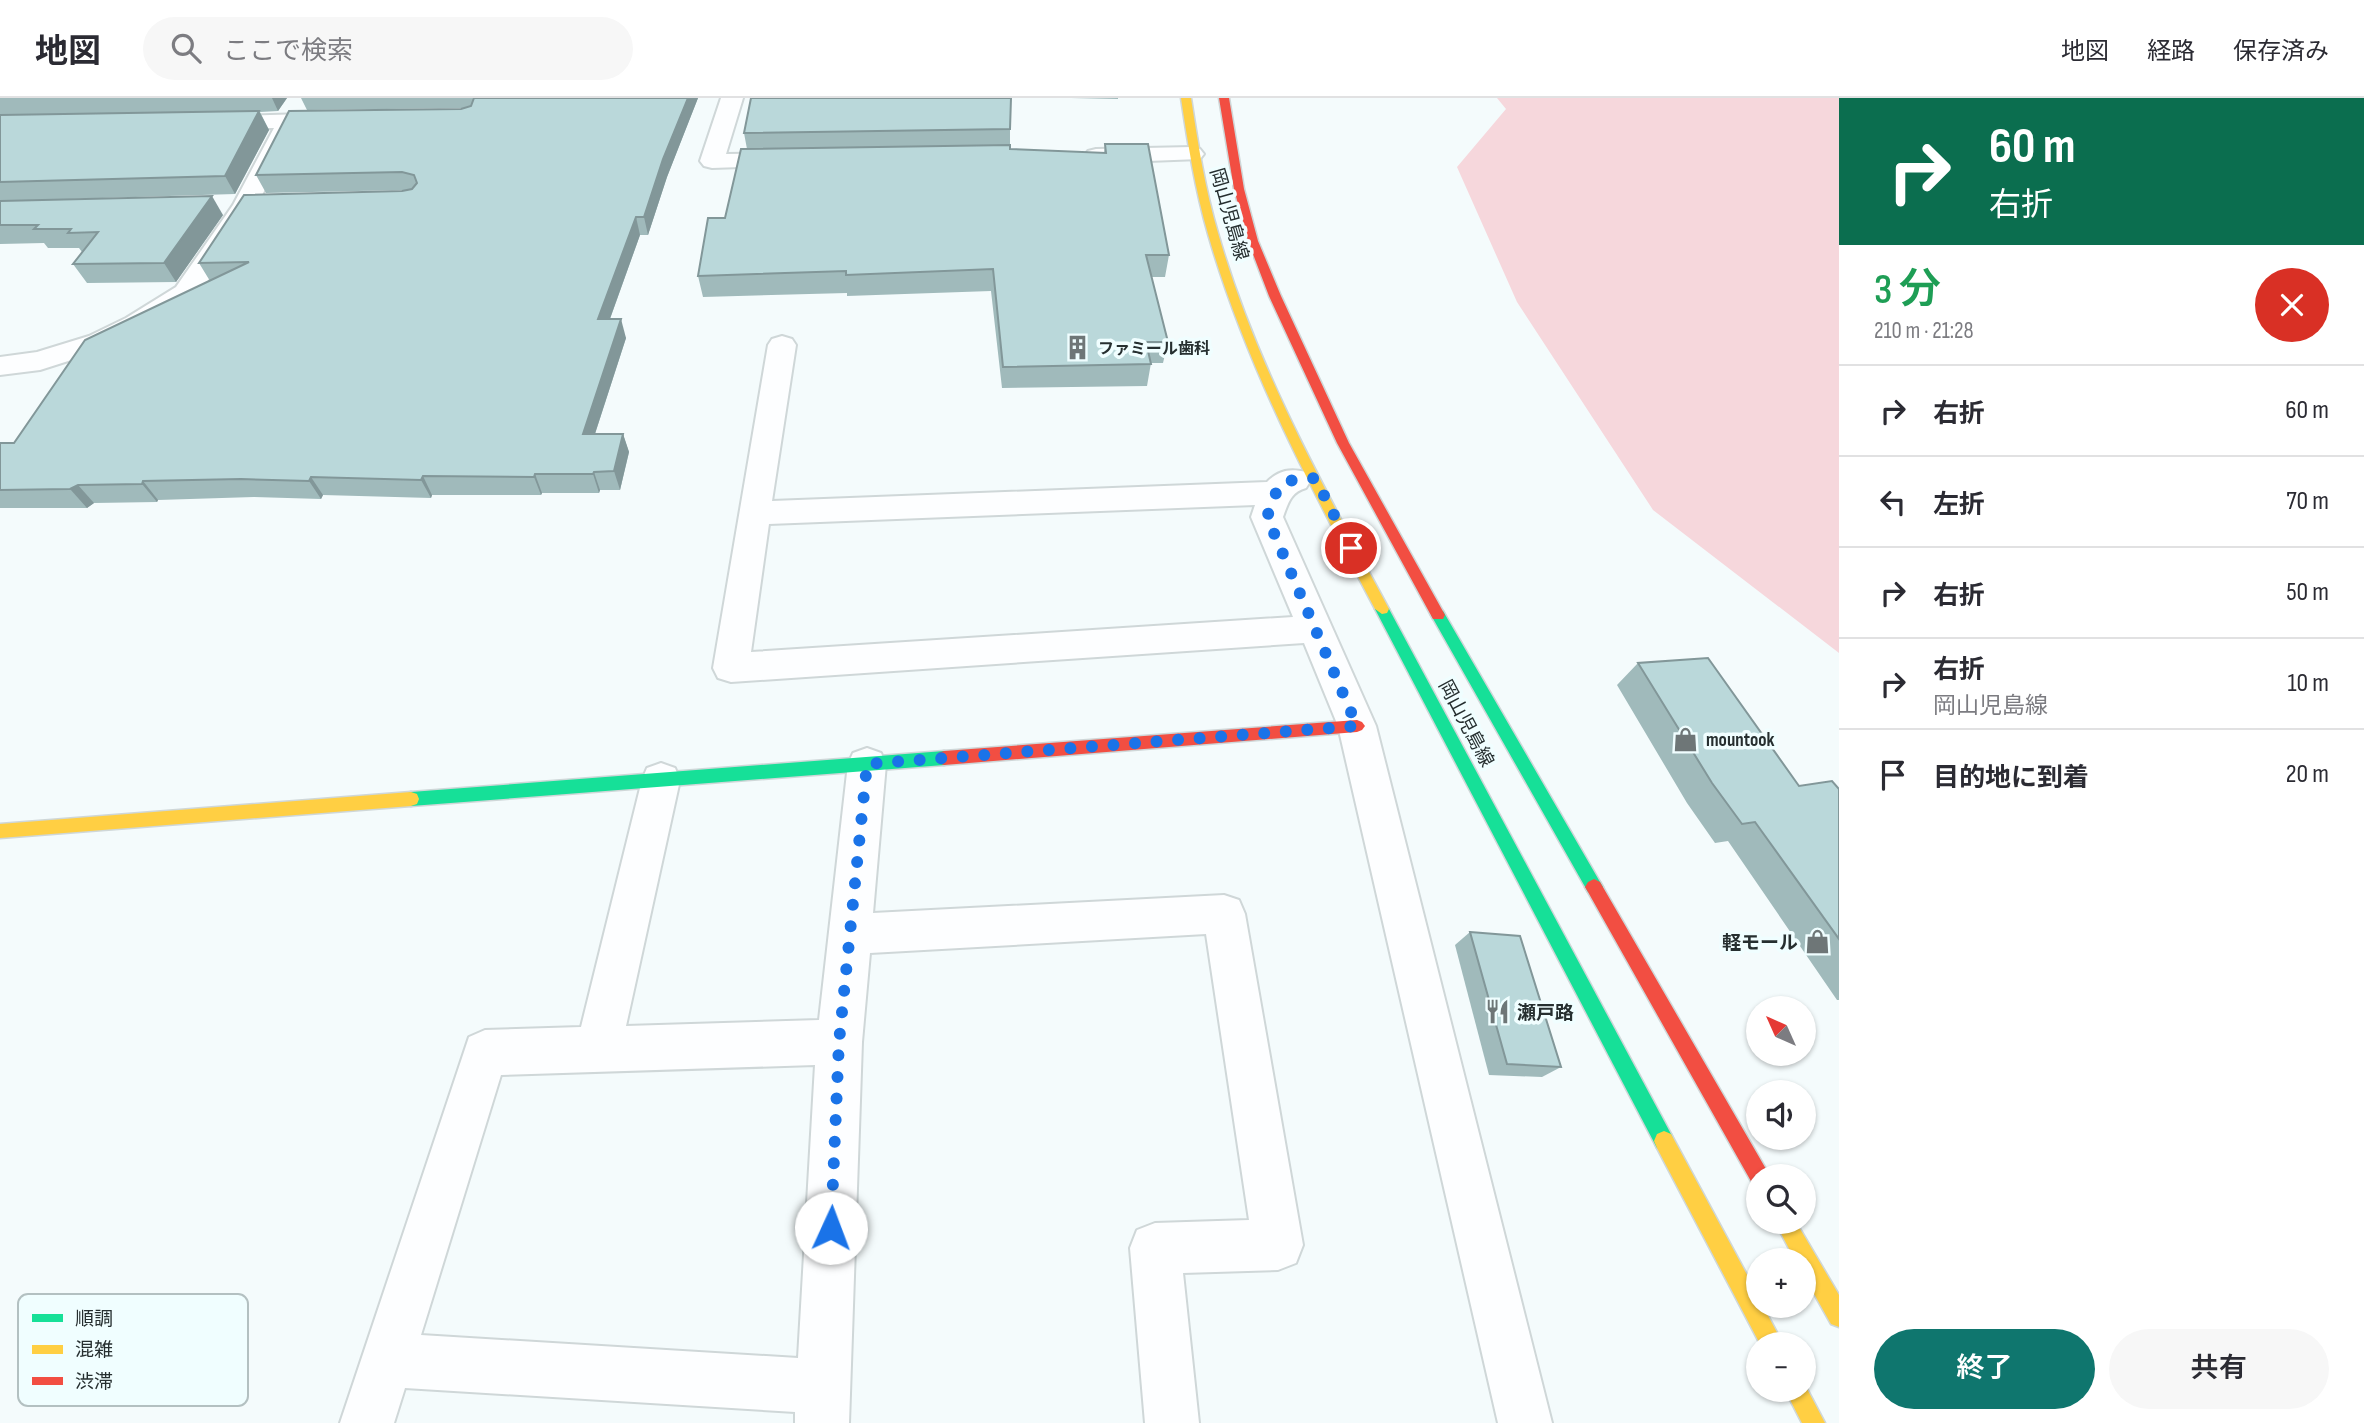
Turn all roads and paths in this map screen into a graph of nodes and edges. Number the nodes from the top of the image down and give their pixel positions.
1 (732, 98) edge
2 (1186, 98) edge
3 (1224, 98) edge
4 (294, 110) edge
5 (357, 120) edge
6 (192, 122) edge
7 (1192, 154) junction
8 (1075, 156) edge
9 (810, 159) edge
10 (245, 205) junction
11 (273, 205) edge
12 (218, 206) dead end
13 (782, 345) dead end
14 (0, 366) edge
15 (1343, 443) junction
16 (1298, 444) junction
17 (1315, 478) junction
18 (1276, 493) junction
19 (754, 513) junction
20 (1315, 629) junction
21 (1357, 726) junction
22 (867, 764) junction
23 (661, 780) junction
24 (0, 831) edge
25 (850, 934) junction
26 (839, 1042) junction
27 (598, 1050) junction
28 (1752, 1164) edge
29 (1792, 1234) edge
30 (1839, 1316) edge
31 (1766, 1332) edge
32 (387, 1360) junction
33 (1803, 1402) edge
34 (823, 1405) edge
35 (367, 1423) edge
36 (1172, 1423) edge
37 (1525, 1423) edge
38 (1814, 1423) edge

1 - 9 street
2 - 7 main road, 岡山児島線
3 - 15 main road, 岡山児島線
4 - 5 street
4 - 6 street
4 - 10 street
7 - 8 street
7 - 16 main road, 岡山児島線
10 - 11 street
10 - 12 street
10 - 14 street
13 - 19 street
15 - 16 main road
15 - 28 main road, 岡山児島線
16 - 17 main road, 岡山児島線
17 - 18 street
17 - 31 main road, 岡山児島線
18 - 19 street
18 - 20 street
19 - 20 street
20 - 21 street
21 - 22 main road
21 - 37 street
22 - 23 main road
22 - 25 street
23 - 24 main road
23 - 27 street
25 - 26 street
25 - 36 street
26 - 27 street
26 - 34 street
27 - 32 street
29 - 30 main road
32 - 34 street
32 - 35 street
33 - 38 main road

